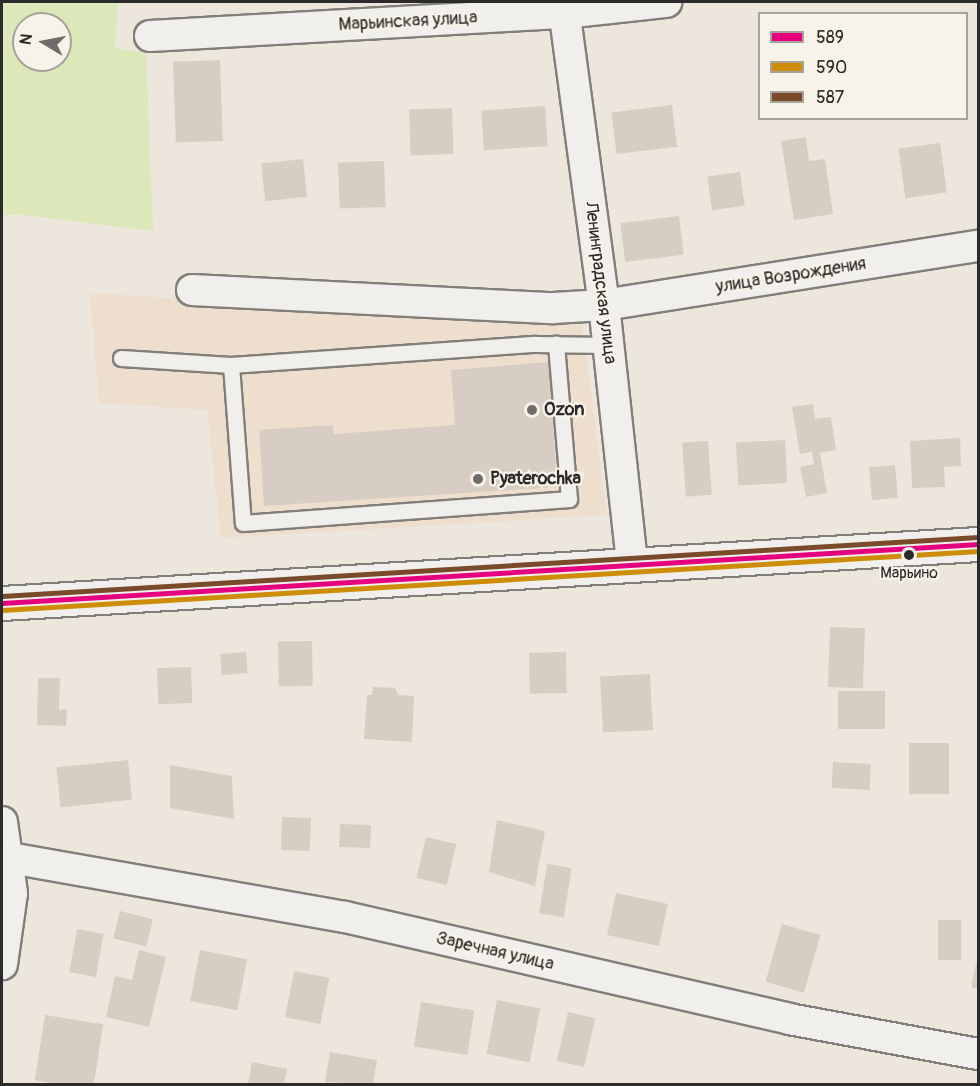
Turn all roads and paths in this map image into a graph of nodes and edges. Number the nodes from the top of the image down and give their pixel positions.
1 (666, 2) edge
2 (564, 8) edge
3 (150, 36) dead end
4 (978, 246) edge
5 (192, 290) dead end
6 (604, 305) junction
7 (556, 344) junction
8 (608, 345) junction
9 (121, 358) dead end
10 (231, 365) junction
11 (978, 544) edge
12 (632, 564) junction
13 (2, 603) edge
14 (2, 822) edge
15 (10, 858) junction
16 (2, 964) edge
17 (978, 1054) edge

1 - 2 street, Марьинская улица
2 - 3 street, Марьинская улица
2 - 6 street, Ленинградская улица
4 - 6 street, улица Возрождения
5 - 6 street, улица Возрождения
6 - 8 street, Ленинградская улица
7 - 8 lane
7 - 10 lane
7 - 10 lane
8 - 12 street, Ленинградская улица
9 - 10 lane
11 - 12 main road
12 - 13 main road
14 - 15 street
15 - 16 street
15 - 17 street, Заречная улица

